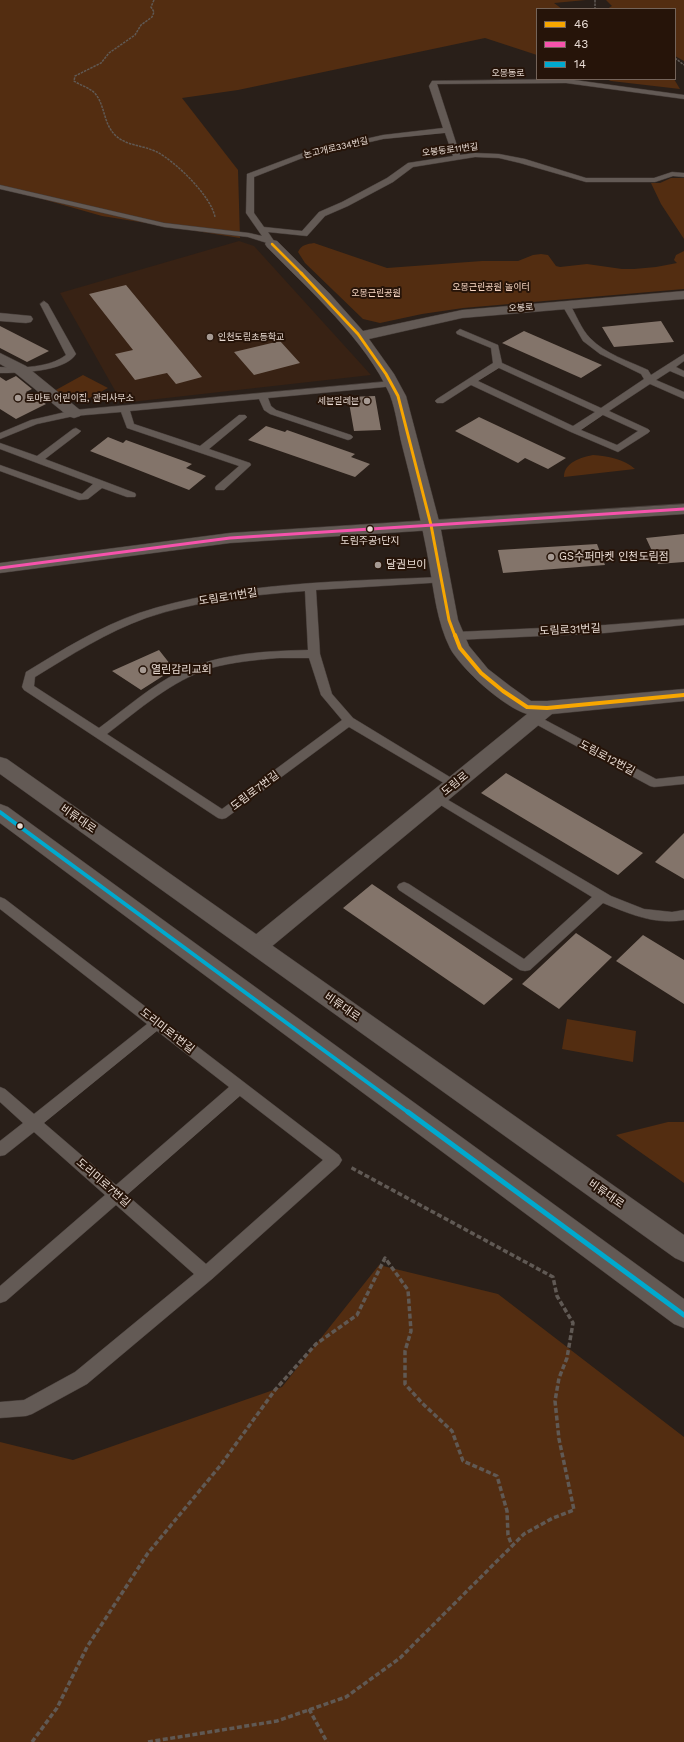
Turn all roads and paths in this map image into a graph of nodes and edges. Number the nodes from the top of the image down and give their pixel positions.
1 (154, 0) edge
2 (676, 59) edge
3 (684, 65) edge
4 (684, 97) edge
5 (448, 130) junction
6 (457, 158) junction
7 (684, 175) edge
8 (0, 187) edge
9 (261, 229) junction
10 (208, 230) junction
11 (271, 243) junction
12 (684, 295) edge
13 (44, 304) dead end
14 (566, 305) junction
15 (0, 317) edge
16 (26, 319) dead end
17 (460, 332) dead end
18 (360, 336) junction
19 (684, 357) edge
20 (0, 358) edge
21 (498, 364) junction
22 (669, 367) junction
23 (20, 369) junction
24 (0, 370) edge
25 (684, 374) edge
26 (649, 380) junction
27 (471, 381) junction
28 (392, 384) junction
29 (262, 396) junction
30 (684, 396) edge
31 (440, 401) dead end
32 (125, 409) junction
33 (601, 412) junction
34 (74, 413) junction
35 (242, 417) dead end
36 (0, 426) edge
37 (574, 430) junction
38 (76, 431) dead end
39 (4, 433) edge
40 (348, 437) dead end
41 (1, 448) edge
42 (202, 450) junction
43 (37, 461) junction
44 (0, 468) edge
45 (100, 484) junction
46 (220, 488) dead end
47 (131, 495) dead end
48 (684, 509) edge
49 (431, 525) junction
50 (0, 568) edge
51 (442, 580) junction
52 (310, 586) junction
53 (684, 622) edge
54 (456, 636) junction
55 (314, 654) junction
56 (30, 675) joint
57 (684, 695) edge
58 (541, 713) junction
59 (349, 721) junction
60 (99, 734) junction
61 (0, 764) edge
62 (684, 780) edge
63 (446, 792) junction
64 (0, 812) edge
65 (404, 887) dead end
66 (601, 896) junction
67 (0, 902) edge
68 (684, 915) edge
69 (257, 946) junction
70 (158, 1023) junction
71 (240, 1087) junction
72 (0, 1093) edge
73 (34, 1122) junction
74 (0, 1150) edge
75 (334, 1160) junction
76 (116, 1195) junction
77 (684, 1250) edge
78 (206, 1274) junction
79 (0, 1296) edge
80 (684, 1315) edge
81 (0, 1410) edge
82 (512, 1546) junction
83 (309, 1709) junction
84 (32, 1742) edge
85 (148, 1742) edge
86 (327, 1742) edge

1 - 10 path
2 - 3 path
4 - 5 lane, 오봉동로
5 - 6 lane, 오봉동로
5 - 9 lane, 논고개로334번길
6 - 7 lane, 오봉동로11번길
6 - 9 lane, 오봉동로11번길
8 - 10 lane
9 - 11 lane, 논고개로334번길
10 - 11 lane
11 - 18 main road, 논고개로334번길
12 - 14 main road, 오봉로
13 - 23 lane
14 - 18 main road, 오봉로
14 - 26 lane
15 - 16 main road
17 - 21 lane
18 - 28 main road, 논고개로334번길
19 - 22 lane
20 - 23 main road
21 - 27 lane
21 - 33 lane
22 - 25 lane
22 - 26 lane
23 - 24 lane
23 - 34 main road
26 - 30 lane
26 - 33 lane
27 - 31 lane
27 - 37 lane
28 - 29 lane
28 - 49 main road, 논고개로334번길
29 - 32 lane
29 - 40 lane
32 - 34 lane
32 - 42 lane
33 - 37 lane
33 - 37 lane
34 - 39 lane
35 - 42 lane
36 - 39 lane
38 - 43 lane
41 - 43 lane
42 - 46 lane
43 - 45 lane
44 - 45 lane
45 - 47 lane
48 - 49 main road
49 - 50 main road
49 - 51 main road
51 - 52 lane, 도림로11번길
51 - 54 main road
52 - 55 lane
52 - 56 lane, 도림로11번길
53 - 54 lane, 도림로31번길
54 - 58 main road
55 - 59 lane
55 - 60 lane
56 - 60 lane, 도림로7번길
57 - 58 main road
58 - 62 lane, 도림로12번길
58 - 63 main road, 도림로
59 - 60 lane, 도림로7번길
59 - 63 lane
61 - 69 main road, 비류대로
63 - 66 lane
63 - 69 main road, 도림로
64 - 80 main road
65 - 66 lane
66 - 68 lane
67 - 70 lane, 도리미로1번길
69 - 77 main road, 비류대로
70 - 71 lane, 도리미로1번길
70 - 73 lane
71 - 75 lane, 도리미로1번길
71 - 76 lane
72 - 73 lane, 도리미로7번길
73 - 74 lane
73 - 76 lane, 도리미로7번길
75 - 78 lane
75 - 82 path
76 - 78 lane, 도리미로7번길
76 - 79 lane
78 - 81 lane
82 - 83 path
82 - 84 path
83 - 85 path
83 - 86 path

